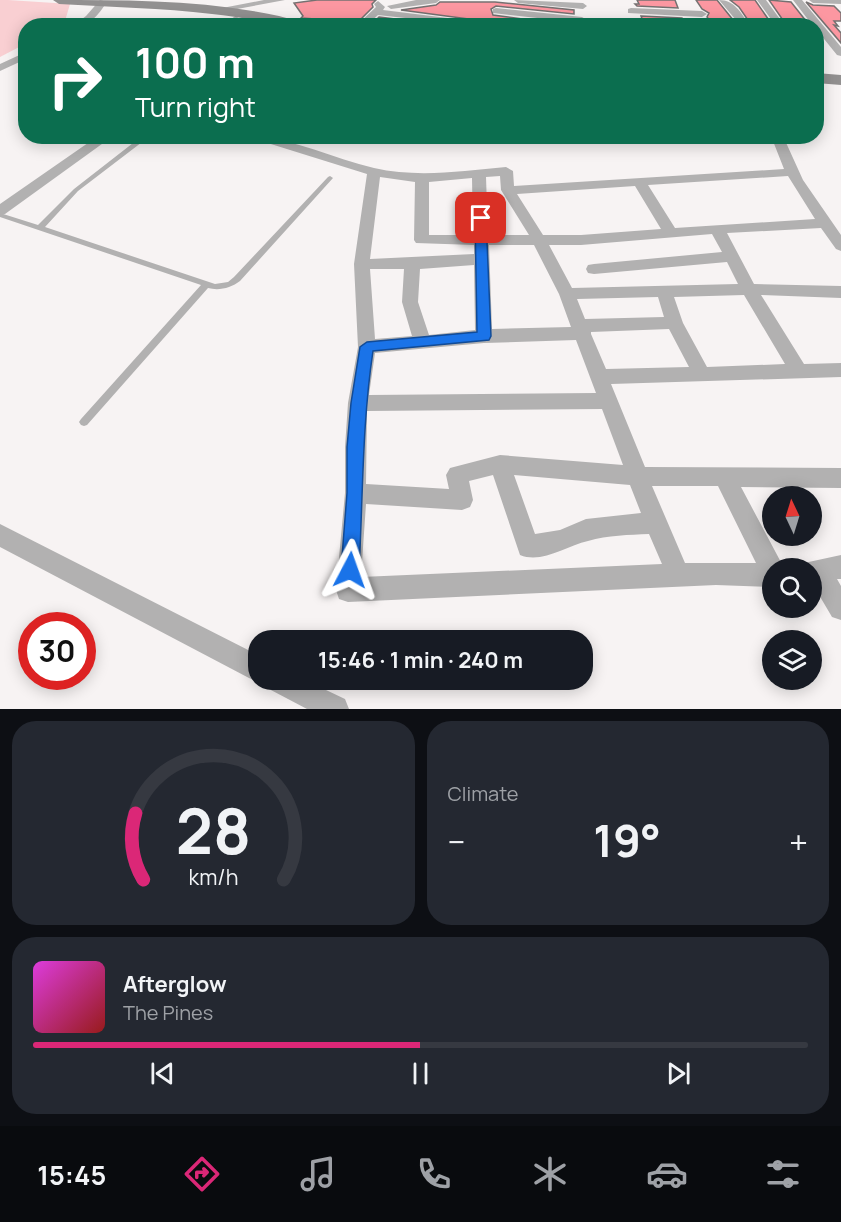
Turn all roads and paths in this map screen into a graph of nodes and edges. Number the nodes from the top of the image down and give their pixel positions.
1 (59, 0) edge
2 (281, 0) edge
3 (435, 0) edge
4 (500, 0) edge
5 (518, 0) edge
6 (627, 0) edge
7 (691, 0) edge
8 (723, 0) edge
9 (761, 0) edge
10 (797, 0) edge
11 (813, 0) edge
12 (831, 0) edge
13 (841, 1) edge
14 (103, 2) junction
15 (666, 2) dead end
16 (583, 3) edge
17 (377, 7) edge
18 (221, 9) junction
19 (496, 10) junction
20 (841, 11) edge
21 (245, 12) junction
22 (672, 13) junction
23 (702, 14) junction
24 (269, 16) junction
25 (89, 18) edge
26 (235, 18) edge
27 (266, 18) edge
28 (276, 18) edge
29 (448, 18) edge
30 (495, 18) edge
31 (548, 18) edge
32 (582, 18) edge
33 (704, 18) edge
34 (740, 18) edge
35 (775, 18) edge
36 (810, 18) edge
37 (824, 30) edge
38 (841, 31) edge
39 (824, 35) edge
40 (841, 53) edge
41 (18, 60) edge
42 (0, 68) edge
43 (824, 79) edge
44 (841, 80) edge
45 (96, 144) edge
46 (136, 144) edge
47 (278, 144) edge
48 (779, 144) edge
49 (374, 172) junction
50 (792, 172) junction
51 (479, 173) junction
52 (330, 178) dead end
53 (422, 179) junction
54 (638, 180) junction
55 (508, 190) junction
56 (0, 213) edge
57 (841, 217) edge
58 (823, 220) junction
59 (39, 229) junction
60 (717, 229) junction
61 (671, 232) junction
62 (481, 240) junction
63 (539, 240) junction
64 (581, 240) junction
65 (841, 246) edge
66 (732, 256) junction
67 (482, 259) junction
68 (362, 264) junction
69 (412, 264) junction
70 (594, 269) junction
71 (205, 285) junction
72 (749, 289) junction
73 (841, 292) edge
74 (665, 293) junction
75 (567, 294) junction
76 (609, 294) junction
77 (674, 323) junction
78 (581, 330) junction
79 (484, 336) junction
80 (422, 341) junction
81 (367, 347) junction
82 (841, 370) edge
83 (799, 372) junction
84 (702, 375) junction
85 (598, 377) junction
86 (608, 401) junction
87 (358, 403) junction
88 (84, 422) dead end
89 (500, 464) junction
90 (638, 476) junction
91 (724, 476) junction
92 (840, 480) edge
93 (356, 493) junction
94 (656, 523) junction
95 (0, 535) edge
96 (766, 558) edge
97 (841, 567) edge
98 (822, 569) edge
99 (678, 574) junction
100 (762, 575) edge
101 (822, 581) edge
102 (841, 608) edge
103 (248, 664) edge
104 (298, 690) edge
105 (335, 709) edge

1 - 14 main road
2 - 18 street
3 - 17 street
4 - 19 street
5 - 16 street
6 - 22 street
7 - 23 street
8 - 34 street
9 - 35 street
10 - 36 street
11 - 12 street
12 - 13 street
12 - 20 street
14 - 18 main road
14 - 25 street
15 - 22 street
16 - 32 street
17 - 29 street
18 - 21 main road
19 - 30 street
19 - 31 street
21 - 24 main road
21 - 26 lane
22 - 23 street
23 - 33 street
24 - 27 street
24 - 28 main road
37 - 38 street
39 - 40 street
41 - 42 street
43 - 44 main road
45 - 56 street
46 - 59 lane
47 - 49 street
48 - 50 street
49 - 53 street
49 - 68 street
50 - 54 street
50 - 58 street
51 - 53 street
51 - 55 street
51 - 62 street
52 - 71 lane
53 - 62 street
54 - 55 street
54 - 61 street
55 - 63 street
56 - 59 lane
57 - 58 street
58 - 60 street
58 - 65 street
59 - 71 lane
60 - 61 street
60 - 66 street
61 - 64 street
62 - 63 street
62 - 67 street
63 - 64 street
63 - 75 street
64 - 70 street
66 - 70 street
66 - 72 street
67 - 69 street
67 - 79 street
68 - 69 street
68 - 81 street
69 - 80 street
70 - 76 street
71 - 88 lane
72 - 73 street
72 - 74 street
72 - 83 street
74 - 76 street
74 - 77 street
75 - 76 street
75 - 78 street
77 - 78 street
77 - 84 street
78 - 79 street
78 - 85 street
79 - 80 street
80 - 81 street
81 - 87 street
82 - 83 street
83 - 84 street
84 - 85 street
85 - 86 street
86 - 87 street
86 - 90 street
87 - 93 street
89 - 90 street
89 - 93 street
89 - 94 street
90 - 91 street
90 - 94 street
91 - 92 street
91 - 96 street
93 - 99 street
94 - 99 street
95 - 103 street
97 - 98 street
99 - 100 street
101 - 102 street
104 - 105 street

